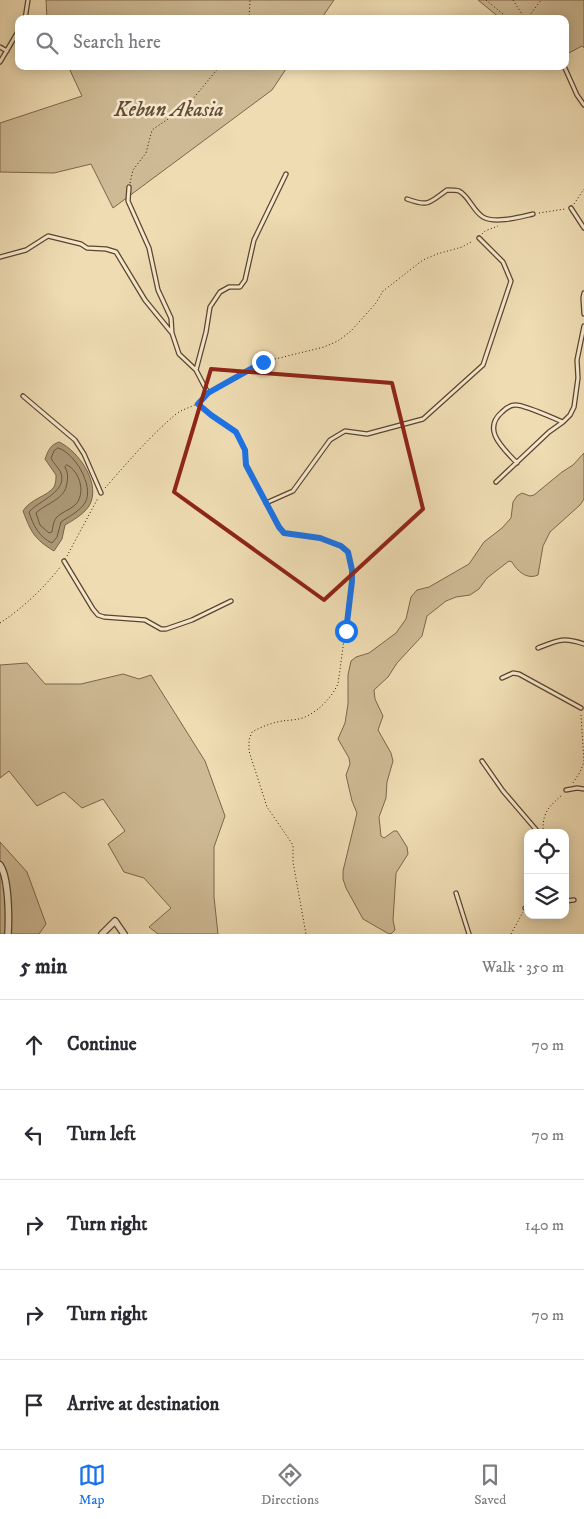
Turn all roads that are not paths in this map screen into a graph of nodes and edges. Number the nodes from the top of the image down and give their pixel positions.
1 (28, 0) edge
2 (26, 15) edge
3 (15, 36) edge
4 (0, 47) edge
5 (6, 51) junction
6 (0, 62) edge
7 (566, 70) edge
8 (584, 105) edge
9 (286, 174) dead end
10 (129, 187) road end
11 (407, 199) dead end
12 (571, 208) road end
13 (533, 214) road end
14 (584, 228) edge
15 (479, 238) road end
16 (0, 257) edge
17 (584, 293) edge
18 (584, 314) edge
19 (584, 326) edge
20 (172, 333) junction
21 (584, 344) edge
22 (579, 347) junction
23 (196, 370) junction
24 (208, 393) road end
25 (23, 396) dead end
26 (563, 422) junction
27 (517, 463) junction
28 (496, 482) dead end
29 (101, 493) road end
30 (266, 503) road end
31 (64, 561) road end
32 (231, 601) dead end
33 (584, 644) edge
34 (538, 648) dead end
35 (502, 678) dead end
36 (581, 708) road end
37 (482, 761) dead end
38 (566, 790) road end
39 (584, 790) edge
40 (535, 829) edge
41 (0, 865) edge
42 (456, 893) dead end
43 (574, 900) dead end
44 (569, 901) edge
45 (8, 934) edge
46 (102, 934) edge
47 (124, 934) edge
48 (469, 934) edge

1 - 2 lane
3 - 5 lane
4 - 5 lane
5 - 6 lane
7 - 8 lane
9 - 23 lane
10 - 20 lane
11 - 13 lane
12 - 14 lane
15 - 30 lane
16 - 20 lane
17 - 18 lane
19 - 22 lane
20 - 23 lane
21 - 22 lane
22 - 26 lane
23 - 24 lane
25 - 29 lane
26 - 27 lane
26 - 27 lane
27 - 28 lane
31 - 32 lane
33 - 34 lane
35 - 36 lane
37 - 40 lane
38 - 39 lane
41 - 45 street
42 - 48 lane
43 - 44 lane
46 - 47 street

